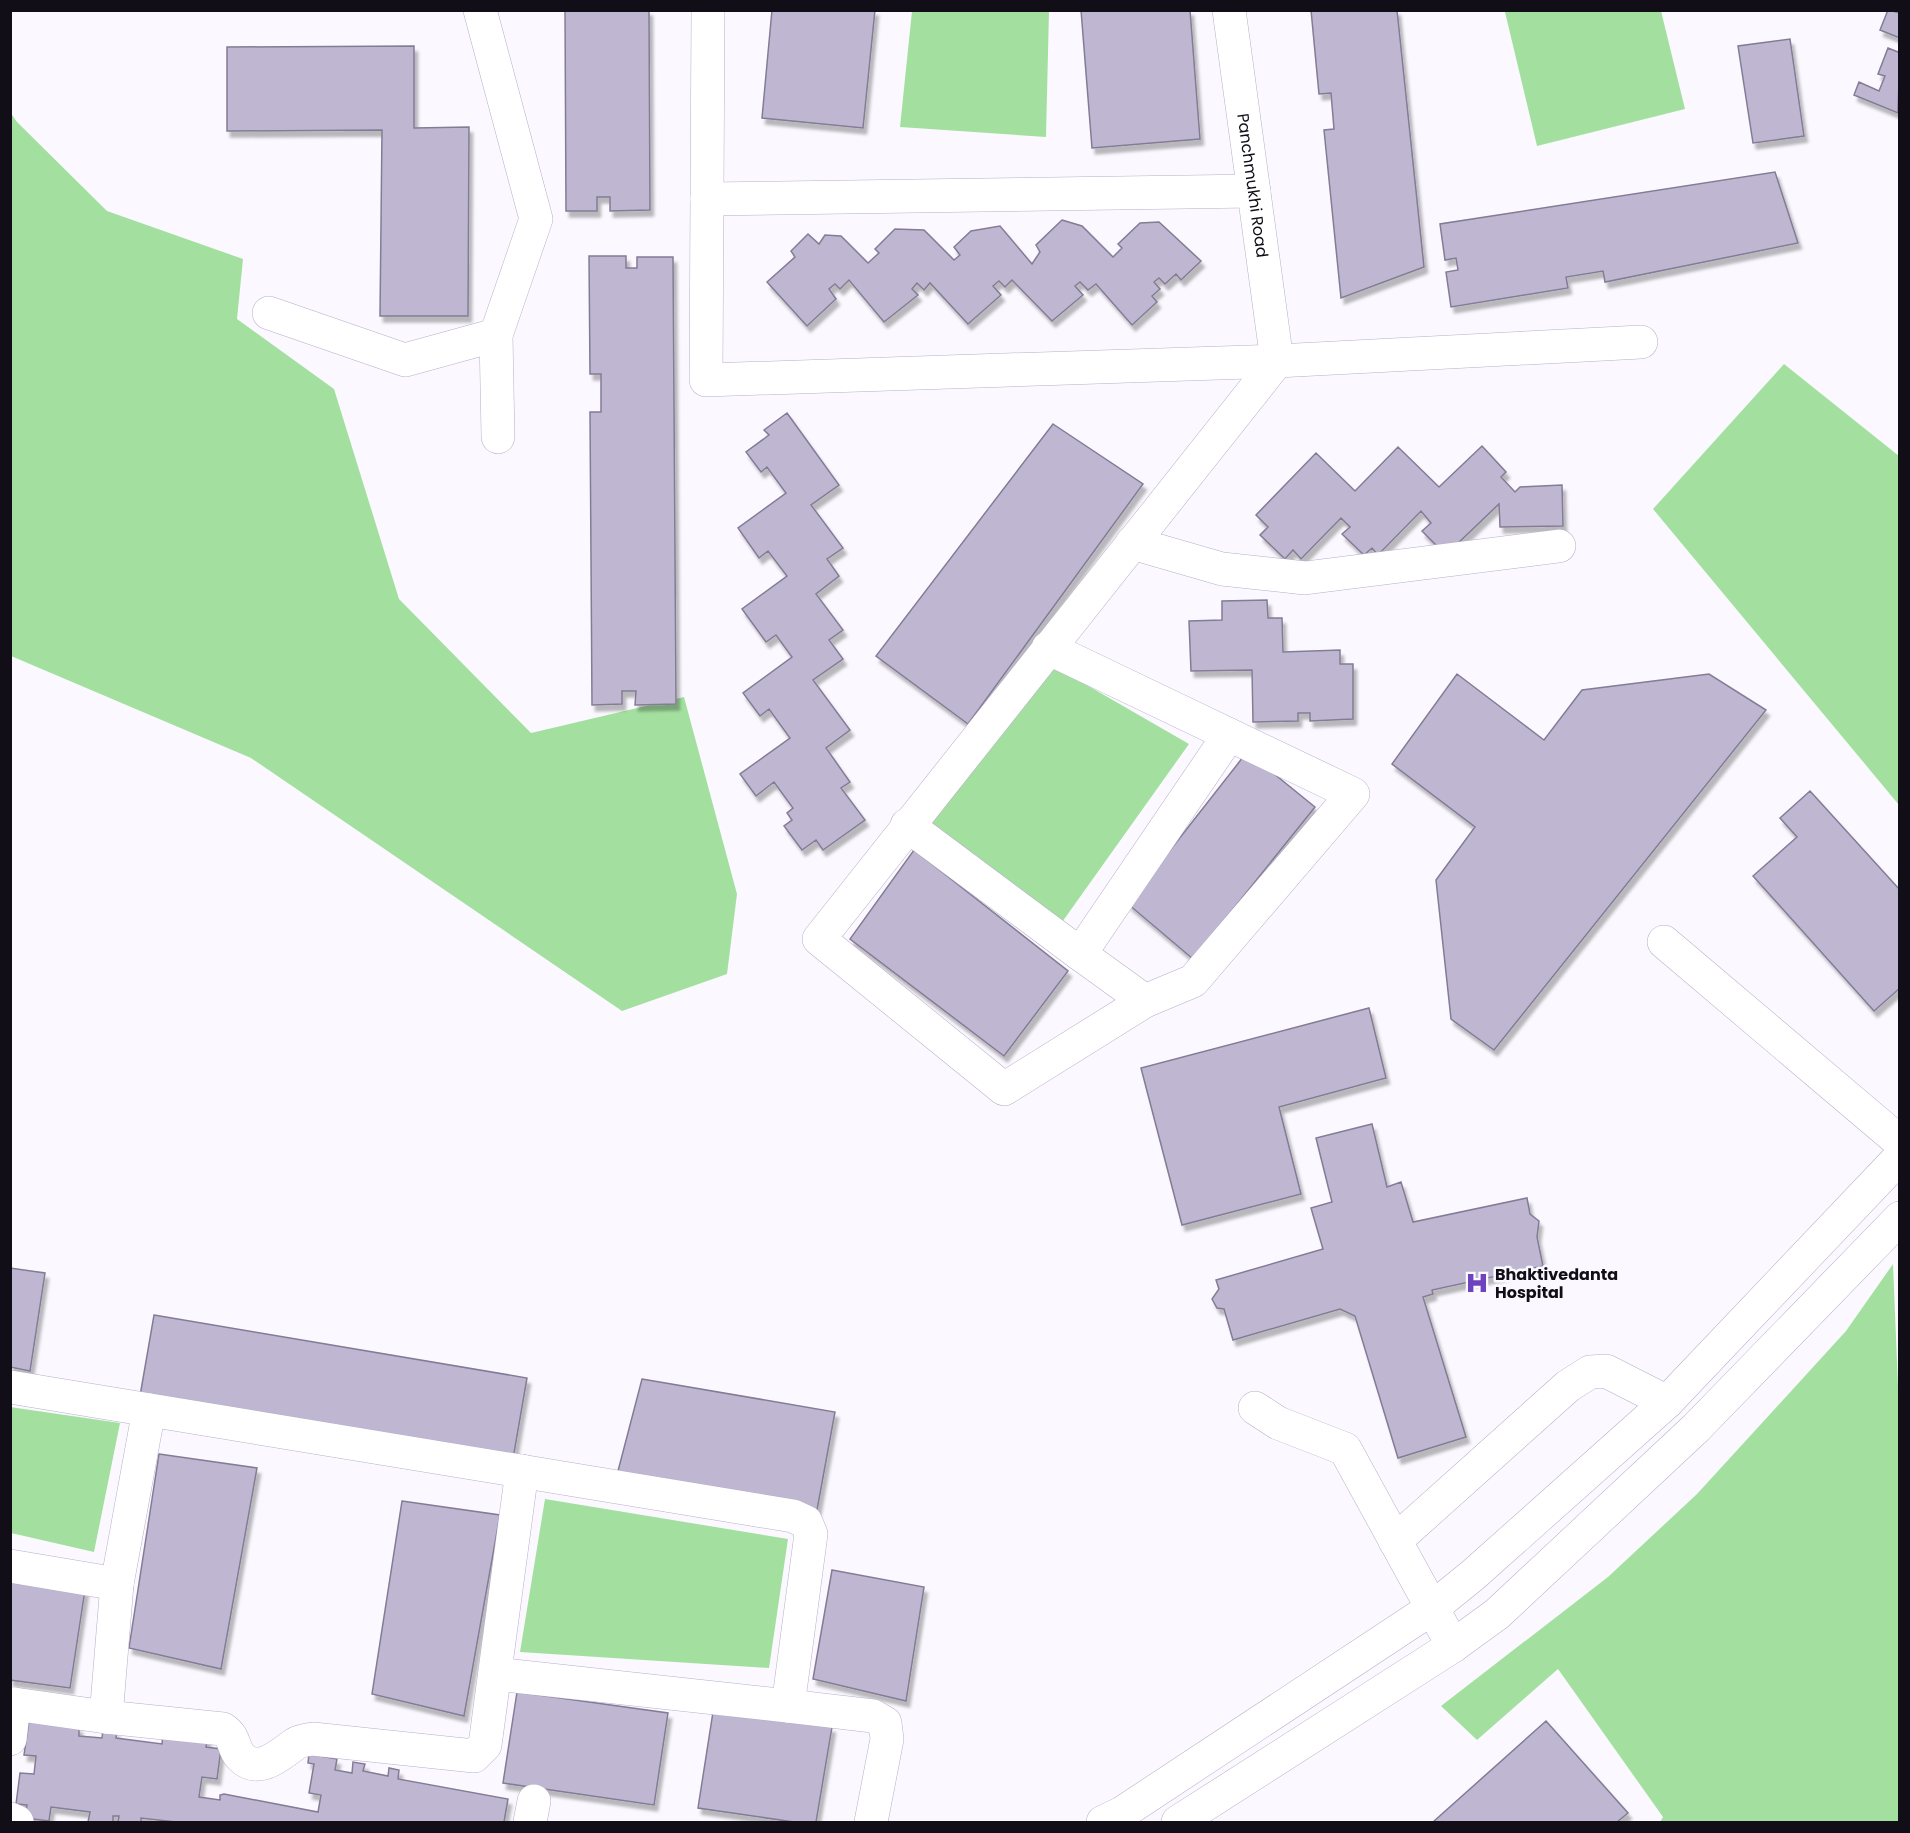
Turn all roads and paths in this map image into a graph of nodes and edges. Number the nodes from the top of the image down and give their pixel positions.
1 (480, 10) edge
2 (708, 10) edge
3 (1229, 10) edge
4 (1254, 191) junction
5 (707, 199) junction
6 (269, 313) dead end
7 (496, 335) junction
8 (1641, 342) dead end
9 (1277, 361) junction
10 (498, 437) dead end
11 (1132, 543) junction
12 (1559, 546) dead end
13 (1048, 648) junction
14 (1229, 735) junction
15 (907, 825) junction
16 (1664, 942) dead end
17 (1080, 954) junction
18 (1145, 1001) junction
19 (1899, 1142) edge
20 (1899, 1157) edge
21 (1899, 1218) edge
22 (10, 1387) edge
23 (1667, 1402) junction
24 (1255, 1408) dead end
25 (149, 1410) junction
26 (522, 1471) junction
27 (1395, 1541) junction
28 (10, 1566) edge
29 (117, 1584) junction
30 (1431, 1609) junction
31 (1453, 1646) junction
32 (496, 1674) junction
33 (12, 1704) edge
34 (788, 1706) junction
35 (106, 1717) junction
36 (10, 1739) edge
37 (10, 1819) edge
38 (17, 1822) edge
39 (871, 1822) edge
40 (1103, 1822) edge
41 (1178, 1822) edge

1 - 7 street
2 - 5 street
3 - 4 street, Panchmukhi Road
4 - 5 street
4 - 9 street, Panchmukhi Road
5 - 9 street
6 - 7 street
7 - 10 street
8 - 9 street
9 - 11 street
11 - 12 street
11 - 13 street
13 - 14 street
13 - 15 street
14 - 17 street
14 - 18 street
15 - 17 street
15 - 18 street
16 - 19 street
17 - 18 street
20 - 23 street
21 - 31 street
22 - 25 street
23 - 27 street
23 - 30 street
24 - 27 street
25 - 26 street
25 - 29 street
26 - 32 street
26 - 34 street
27 - 30 street
28 - 29 street
29 - 35 street
30 - 31 street
30 - 40 street
31 - 41 street
32 - 34 street
32 - 35 street
33 - 35 street
33 - 36 street
34 - 39 street
37 - 38 street

